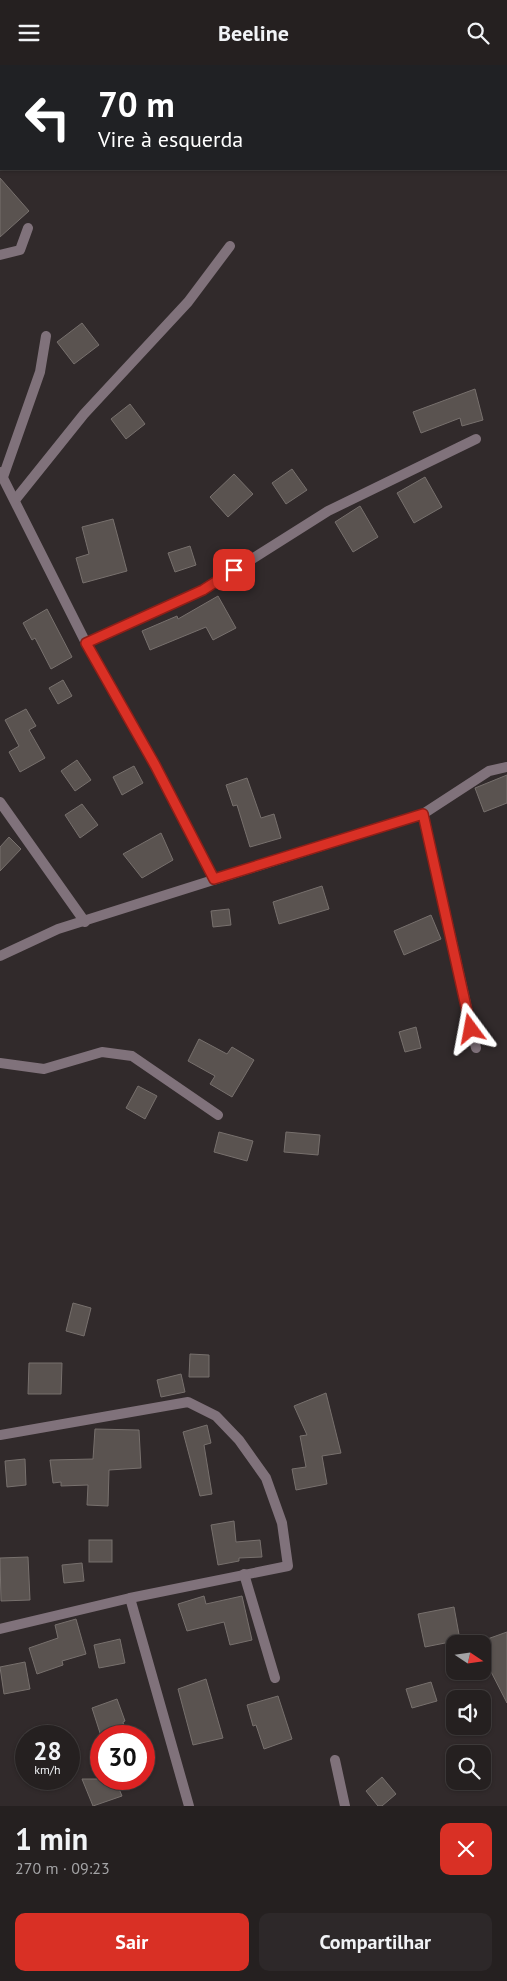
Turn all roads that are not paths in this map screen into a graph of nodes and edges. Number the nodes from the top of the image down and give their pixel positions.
1 (28, 228) dead end
2 (230, 246) dead end
3 (0, 255) edge
4 (46, 336) dead end
5 (476, 439) dead end
6 (1, 475) edge
7 (15, 500) junction
8 (86, 643) junction
9 (507, 767) edge
10 (0, 802) edge
11 (423, 814) junction
12 (214, 879) junction
13 (85, 922) junction
14 (0, 956) edge
15 (476, 1048) dead end
16 (0, 1063) edge
17 (218, 1115) dead end
18 (0, 1435) edge
19 (244, 1574) junction
20 (130, 1598) junction
21 (0, 1629) edge
22 (275, 1678) dead end
23 (335, 1760) dead end
24 (189, 1806) edge
25 (345, 1806) edge

1 - 3 street
2 - 7 street
4 - 6 street
5 - 8 street
6 - 7 street
7 - 8 street
8 - 12 street
9 - 11 street
10 - 13 street
11 - 12 street
11 - 15 street
12 - 13 street
13 - 14 street
16 - 17 street
18 - 19 street
19 - 20 street
19 - 22 street
20 - 21 street
20 - 24 street
23 - 25 street

